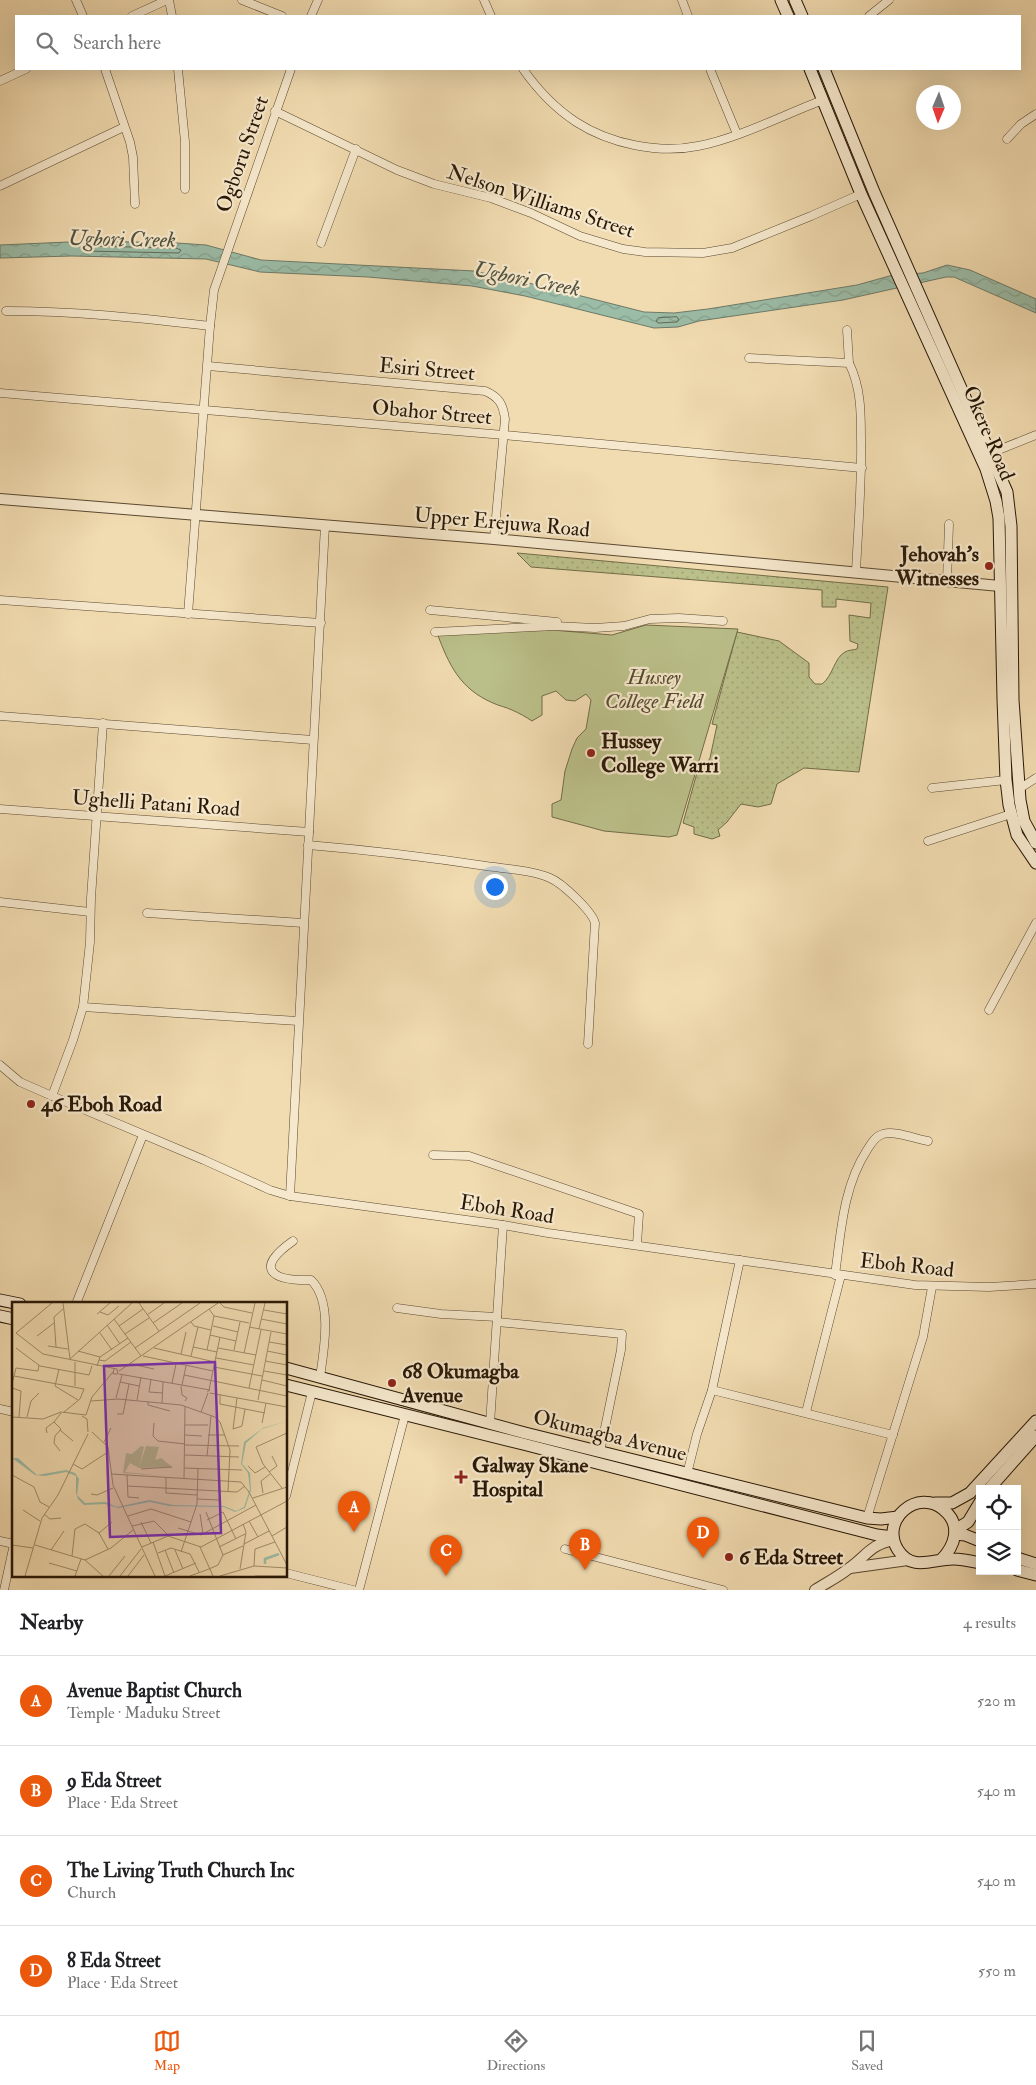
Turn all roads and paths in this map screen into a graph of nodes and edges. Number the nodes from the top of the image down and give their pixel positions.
1 (76, 0) edge
2 (168, 0) edge
3 (242, 0) edge
4 (318, 0) edge
5 (484, 0) edge
6 (682, 0) edge
7 (781, 0) edge
8 (795, 0) edge
9 (889, 0) edge
10 (83, 15) edge
11 (134, 15) edge
12 (172, 15) edge
13 (280, 15) edge
14 (311, 15) edge
15 (492, 15) edge
16 (688, 15) edge
17 (788, 15) edge
18 (802, 15) edge
19 (870, 15) edge
20 (24, 70) edge
21 (106, 70) edge
22 (178, 70) edge
23 (291, 70) edge
24 (524, 70) edge
25 (710, 70) edge
26 (810, 70) edge
27 (824, 70) edge
28 (0, 81) edge
29 (822, 100) junction
30 (275, 111) junction
31 (1036, 114) edge
32 (124, 127) junction
33 (737, 134) junction
34 (1007, 139) dead end
35 (356, 149) junction
36 (0, 186) edge
37 (184, 189) dead end
38 (861, 194) junction
39 (135, 204) dead end
40 (321, 243) dead end
41 (6, 311) dead end
42 (210, 326) junction
43 (847, 330) dead end
44 (749, 358) dead end
45 (850, 363) junction
46 (208, 366) junction
47 (0, 394) edge
48 (204, 411) junction
49 (504, 435) junction
50 (1036, 435) edge
51 (992, 453) junction
52 (862, 468) junction
53 (0, 498) edge
54 (196, 514) junction
55 (949, 524) dead end
56 (325, 525) junction
57 (494, 539) junction
58 (856, 572) junction
59 (947, 581) junction
60 (1000, 586) junction
61 (0, 600) edge
62 (430, 610) dead end
63 (188, 614) junction
64 (723, 621) dead end
65 (321, 622) junction
66 (609, 627) junction
67 (435, 632) dead end
68 (0, 716) edge
69 (103, 723) junction
70 (313, 740) junction
71 (1036, 778) edge
72 (1006, 780) junction
73 (932, 788) dead end
74 (1019, 790) junction
75 (0, 808) edge
76 (1011, 814) junction
77 (96, 816) junction
78 (309, 832) junction
79 (928, 840) dead end
80 (1036, 842) edge
81 (308, 845) junction
82 (1036, 863) edge
83 (0, 902) edge
84 (90, 912) junction
85 (147, 912) dead end
86 (303, 923) junction
87 (1036, 923) edge
88 (83, 1007) junction
89 (989, 1010) dead end
90 (298, 1021) junction
91 (588, 1044) dead end
92 (0, 1065) edge
93 (52, 1096) junction
94 (143, 1134) junction
95 (928, 1141) dead end
96 (433, 1155) dead end
97 (290, 1196) junction
98 (503, 1225) junction
99 (293, 1241) dead end
100 (637, 1244) junction
101 (740, 1260) junction
102 (838, 1275) junction
103 (1036, 1284) edge
104 (932, 1287) junction
105 (77, 1302) edge
106 (397, 1308) dead end
107 (497, 1320) junction
108 (288, 1369) edge
109 (320, 1377) junction
110 (288, 1386) edge
111 (712, 1390) junction
112 (312, 1392) junction
113 (806, 1412) junction
114 (405, 1415) junction
115 (1036, 1421) edge
116 (490, 1424) junction
117 (893, 1435) junction
118 (1036, 1436) edge
119 (600, 1452) junction
120 (688, 1474) junction
121 (288, 1478) edge
122 (993, 1485) edge
123 (931, 1503) junction
124 (976, 1509) edge
125 (898, 1517) junction
126 (867, 1518) junction
127 (955, 1532) junction
128 (894, 1539) junction
129 (976, 1539) edge
130 (565, 1548) dead end
131 (12, 1553) edge
132 (1021, 1559) edge
133 (908, 1560) junction
134 (940, 1560) junction
135 (976, 1562) edge
136 (1036, 1564) edge
137 (850, 1568) junction
138 (1021, 1571) edge
139 (288, 1573) edge
140 (1036, 1575) edge
141 (4, 1590) edge
142 (353, 1590) edge
143 (358, 1590) edge
144 (723, 1590) edge
145 (815, 1590) edge

1 - 10 street
2 - 11 street
2 - 12 street
3 - 13 street
4 - 14 street
5 - 15 street
6 - 16 street
7 - 17 main road
8 - 18 main road
9 - 19 street
20 - 28 street
21 - 32 street
22 - 37 street
23 - 30 street, Ogboru Street
24 - 33 street
25 - 33 street
26 - 29 main road, Okere Road
27 - 51 main road, Okere Road
29 - 33 street
29 - 38 main road, Okere Road
30 - 35 street, Nelson Williams Street
30 - 42 street, Ogboru Street
31 - 34 street
32 - 36 street
32 - 39 street
35 - 38 street, Nelson Williams Street
35 - 40 street
38 - 60 main road, Okere Road
41 - 42 street
42 - 46 street, Ogboru Street
43 - 45 street
44 - 45 street
45 - 52 street
46 - 48 street, Ogboru Street
46 - 49 street, Esiri Street
47 - 48 street, Obahor Street
48 - 49 street, Obahor Street
48 - 54 street, Ogboru Street
49 - 52 street, Obahor Street
49 - 57 street, Esiri Street
50 - 51 street
51 - 74 main road, Okere Road
52 - 58 street
53 - 54 street, Upper Erejuwa Road
54 - 56 street, Upper Erejuwa Road
54 - 63 street, Ogboru Street
55 - 59 street
56 - 57 street, Upper Erejuwa Road
56 - 65 street
57 - 58 street, Upper Erejuwa Road
58 - 59 street, Upper Erejuwa Road
59 - 60 street, Upper Erejuwa Road
60 - 72 main road, Okere Road
61 - 63 street
62 - 66 street
63 - 65 street
64 - 66 street
65 - 70 street
66 - 67 street
68 - 69 street
69 - 70 street
69 - 77 street
70 - 78 street
71 - 74 street
72 - 73 street
72 - 76 main road, Okere Road
74 - 80 main road, Okere Road
75 - 77 street, Ughelli Patani Road
76 - 79 street
76 - 82 main road, Okere Road
77 - 78 street, Ughelli Patani Road
77 - 84 street
78 - 81 street
81 - 86 street
81 - 91 street
83 - 84 street
84 - 88 street
85 - 86 street
86 - 90 street
87 - 89 street
88 - 90 street
88 - 93 street
90 - 97 street
92 - 93 street, Eboh Road
93 - 94 street, Eboh Road
94 - 97 street, Eboh Road
94 - 105 street
95 - 102 street
96 - 100 street
97 - 98 street, Eboh Road
98 - 100 street, Eboh Road
98 - 107 street
99 - 109 street
100 - 101 street, Eboh Road
101 - 102 street, Eboh Road
101 - 111 street
102 - 104 street, Eboh Road
102 - 113 street
103 - 104 street, Eboh Road
104 - 117 street
106 - 107 street
107 - 116 street
107 - 119 street
108 - 109 main road, Okumagba Avenue
109 - 116 main road, Okumagba Avenue
110 - 112 main road, Okumagba Avenue
111 - 113 street
111 - 120 street
112 - 114 main road, Okumagba Avenue
112 - 121 street
113 - 117 street
114 - 128 main road, Okumagba Avenue
114 - 143 street
115 - 123 main road
116 - 119 main road, Okumagba Avenue
117 - 126 street
118 - 122 main road
119 - 120 main road, Okumagba Avenue
120 - 126 main road, Okumagba Avenue
123 - 125 main road
123 - 127 main road
124 - 127 main road
125 - 126 main road, Okumagba Avenue
125 - 128 main road
127 - 129 main road
127 - 134 main road
128 - 133 main road
128 - 137 street
130 - 144 street
131 - 141 street
132 - 136 main road
133 - 134 main road
133 - 137 street
134 - 135 main road
137 - 145 street
138 - 140 main road
139 - 142 street

